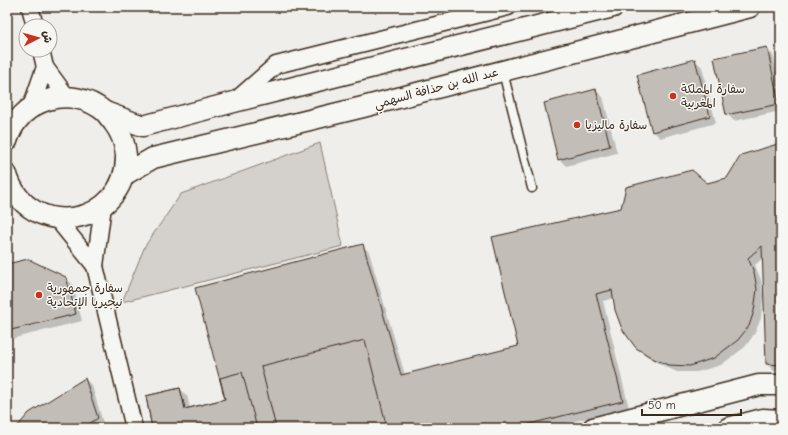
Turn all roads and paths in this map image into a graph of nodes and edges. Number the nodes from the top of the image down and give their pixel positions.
1 (30, 7) edge
2 (508, 7) edge
3 (613, 7) edge
4 (750, 7) edge
5 (33, 18) edge
6 (43, 58) edge
7 (45, 67) junction
8 (503, 71) junction
9 (67, 97) junction
10 (234, 102) junction
11 (31, 107) junction
12 (105, 112) junction
13 (8, 136) edge
14 (7, 175) edge
15 (124, 175) junction
16 (532, 188) dead end
17 (14, 200) edge
18 (103, 206) junction
19 (57, 219) junction
20 (94, 266) junction
21 (781, 386) edge
22 (781, 420) edge
23 (134, 428) edge
24 (593, 428) edge
25 (728, 428) edge

1 - 5 street
2 - 10 street
3 - 10 street
4 - 8 street, عبد الله بن حذافة السهمي
6 - 7 street
7 - 9 street
7 - 11 street
8 - 15 street, عبد الله بن حذافة السهمي
8 - 16 lane
9 - 11 street
9 - 12 street
10 - 12 street
11 - 13 street
12 - 15 street
14 - 17 street
15 - 18 street
17 - 19 street
18 - 19 street
18 - 20 street
19 - 20 street
20 - 23 street
21 - 24 street
22 - 25 street

